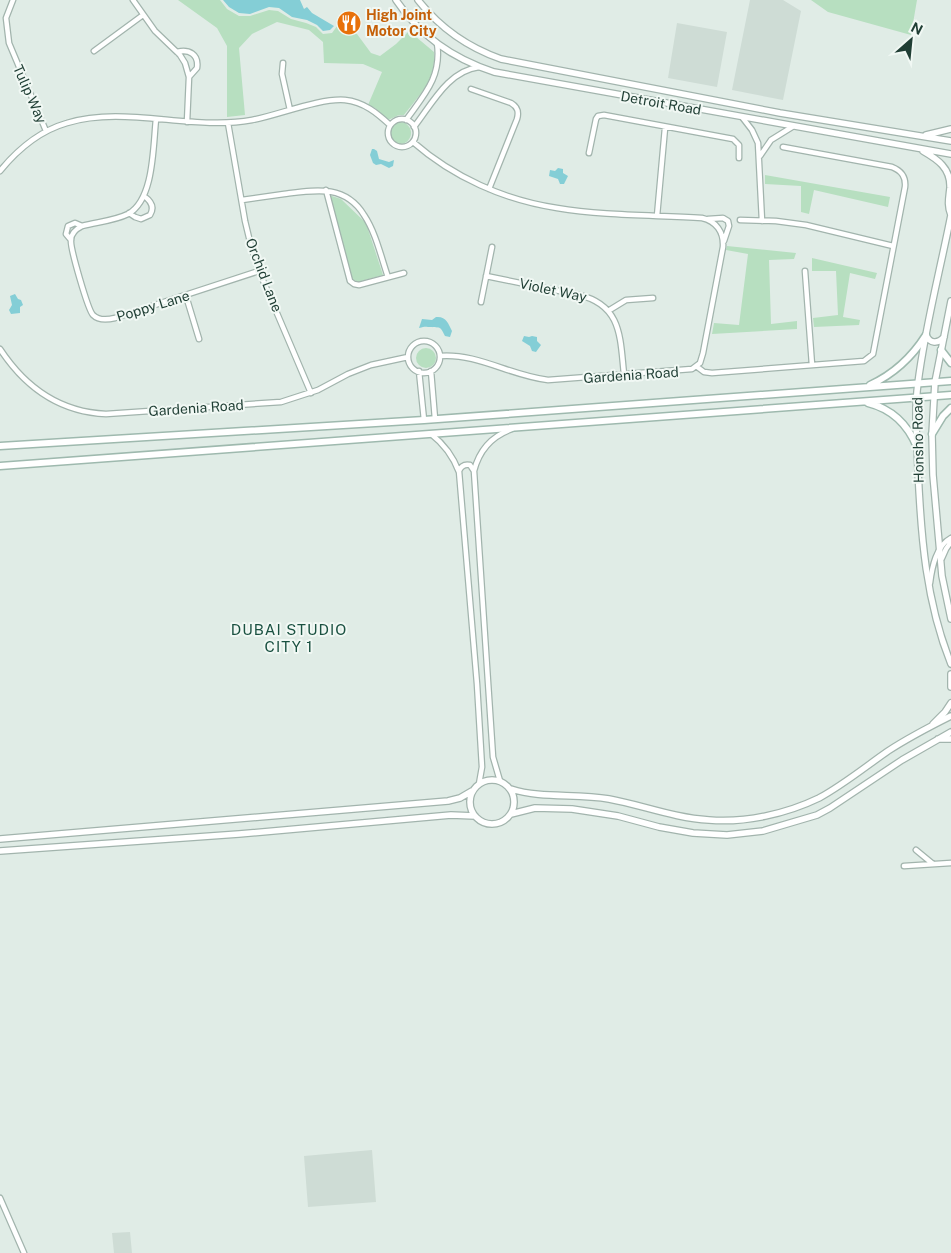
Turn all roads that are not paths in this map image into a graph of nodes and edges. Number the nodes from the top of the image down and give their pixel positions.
1 (13, 0) edge
2 (133, 0) edge
3 (396, 0) edge
4 (418, 0) edge
5 (143, 15) junction
6 (437, 43) junction
7 (94, 51) dead end
8 (176, 52) junction
9 (283, 63) dead end
10 (480, 67) junction
11 (189, 77) junction
12 (471, 89) dead end
13 (290, 110) junction
14 (742, 117) junction
15 (156, 119) junction
16 (406, 120) junction
17 (187, 122) junction
18 (228, 123) junction
19 (390, 126) junction
20 (414, 127) junction
21 (792, 127) junction
22 (666, 128) junction
23 (951, 129) edge
24 (46, 131) junction
25 (920, 136) junction
26 (951, 141) edge
27 (413, 142) junction
28 (783, 147) dead end
29 (920, 148) junction
30 (589, 153) dead end
31 (951, 154) edge
32 (759, 157) junction
33 (739, 158) dead end
34 (0, 171) edge
35 (489, 189) junction
36 (326, 190) junction
37 (144, 196) junction
38 (242, 200) junction
39 (129, 213) junction
40 (951, 215) edge
41 (657, 216) junction
42 (707, 219) junction
43 (740, 220) dead end
44 (762, 221) junction
45 (82, 226) junction
46 (71, 240) junction
47 (723, 242) junction
48 (894, 246) junction
49 (492, 247) dead end
50 (805, 270) dead end
51 (259, 271) junction
52 (404, 273) dead end
53 (486, 276) junction
54 (388, 277) junction
55 (186, 296) junction
56 (652, 298) dead end
57 (951, 301) edge
58 (481, 302) dead end
59 (608, 311) junction
60 (926, 336) junction
61 (944, 337) junction
62 (199, 339) dead end
63 (0, 349) edge
64 (941, 350) junction
65 (440, 356) junction
66 (408, 357) junction
67 (951, 362) edge
68 (812, 365) junction
69 (696, 366) junction
70 (419, 371) junction
71 (431, 371) junction
72 (624, 374) junction
73 (951, 380) edge
74 (935, 382) junction
75 (918, 383) junction
76 (866, 386) junction
77 (311, 393) junction
78 (951, 395) edge
79 (934, 396) junction
80 (917, 397) junction
81 (864, 402) junction
82 (951, 408) edge
83 (435, 419) junction
84 (424, 420) junction
85 (514, 428) junction
86 (431, 434) junction
87 (932, 434) junction
88 (0, 446) edge
89 (917, 447) junction
90 (0, 466) edge
91 (474, 471) junction
92 (460, 473) junction
93 (951, 538) edge
94 (951, 542) edge
95 (940, 548) junction
96 (942, 559) junction
97 (929, 591) junction
98 (951, 619) edge
99 (951, 664) edge
100 (951, 674) edge
101 (951, 687) edge
102 (951, 703) edge
103 (951, 716) edge
104 (932, 726) junction
105 (951, 732) edge
106 (938, 739) junction
107 (951, 739) edge
108 (500, 781) junction
109 (479, 784) junction
110 (511, 789) junction
111 (472, 791) junction
112 (510, 814) junction
113 (475, 816) junction
114 (0, 839) edge
115 (916, 850) dead end
116 (0, 852) edge
117 (951, 863) edge
118 (934, 864) junction
119 (904, 866) dead end
120 (0, 1198) edge
121 (24, 1253) edge

1 - 24 street, Tulip Way
2 - 5 street
3 - 6 street, Detroit Road
4 - 25 street, Detroit Road
5 - 7 street
5 - 8 street
6 - 10 street, Detroit Road
6 - 16 street
8 - 11 street
8 - 11 street
9 - 13 street
10 - 14 street, Detroit Road
10 - 20 street
11 - 17 street
12 - 35 street
13 - 18 street
13 - 19 street
14 - 21 street, Detroit Road
14 - 32 street
15 - 17 street
15 - 24 street
15 - 37 street
16 - 19 street
16 - 20 street
17 - 18 street
18 - 38 street, Orchid Lane
19 - 27 street
20 - 27 street
21 - 29 street, Detroit Road
21 - 32 street
22 - 30 street
22 - 33 street
22 - 41 street
23 - 25 street
24 - 34 street
25 - 26 street, Detroit Road
27 - 35 street, Gardenia Road
28 - 48 street
29 - 31 street, Detroit Road
29 - 40 street, Honsho Road
32 - 44 street
35 - 41 street, Gardenia Road
36 - 38 street
36 - 54 street
36 - 54 street
37 - 39 street
37 - 39 street
38 - 51 street, Orchid Lane
39 - 45 street
40 - 60 street, Honsho Road
41 - 42 street, Gardenia Road
42 - 47 street
42 - 47 street, Gardenia Road
43 - 44 street
44 - 48 street
45 - 46 street
45 - 46 street
46 - 55 street, Poppy Lane
47 - 69 street, Gardenia Road
48 - 68 street
49 - 53 street
50 - 68 street
51 - 55 street, Poppy Lane
51 - 77 street, Orchid Lane
52 - 54 street
53 - 58 street
53 - 59 street, Violet Way
55 - 62 street
56 - 59 street
57 - 61 street, Honsho Road
59 - 72 street
60 - 61 street
60 - 75 street, Honsho Road
60 - 76 main road
61 - 64 street, Honsho Road
63 - 77 street, Gardenia Road
64 - 67 main road
64 - 74 street, Honsho Road
65 - 66 street
65 - 71 street
65 - 72 street, Gardenia Road
66 - 70 street
66 - 77 street, Gardenia Road
68 - 69 street
69 - 72 street, Gardenia Road
70 - 71 street
70 - 84 street
71 - 83 street
73 - 74 main road
74 - 75 main road
74 - 79 street, Honsho Road
75 - 76 main road
75 - 80 street, Honsho Road
76 - 83 main road
78 - 79 main road
79 - 80 main road
79 - 87 street, Honsho Road
80 - 81 main road
80 - 89 street, Honsho Road
81 - 85 main road
81 - 89 main road
82 - 87 main road
83 - 84 main road
84 - 88 main road
85 - 86 main road
85 - 91 street
86 - 90 main road
86 - 92 street
87 - 95 street, Honsho Road
89 - 97 street, Honsho Road
91 - 92 street
91 - 108 street
92 - 109 street
93 - 95 street
94 - 96 street
95 - 96 street, Honsho Road
95 - 97 street
96 - 98 street, Honsho Road
97 - 99 street, Honsho Road
100 - 101 street
102 - 104 street
103 - 104 street
104 - 110 street
105 - 106 street
106 - 107 street
106 - 112 street
108 - 109 street
108 - 110 street
109 - 111 street
110 - 112 street
111 - 113 street
111 - 114 street
112 - 113 street
113 - 116 street
115 - 118 street
117 - 118 street
118 - 119 street
120 - 121 street

